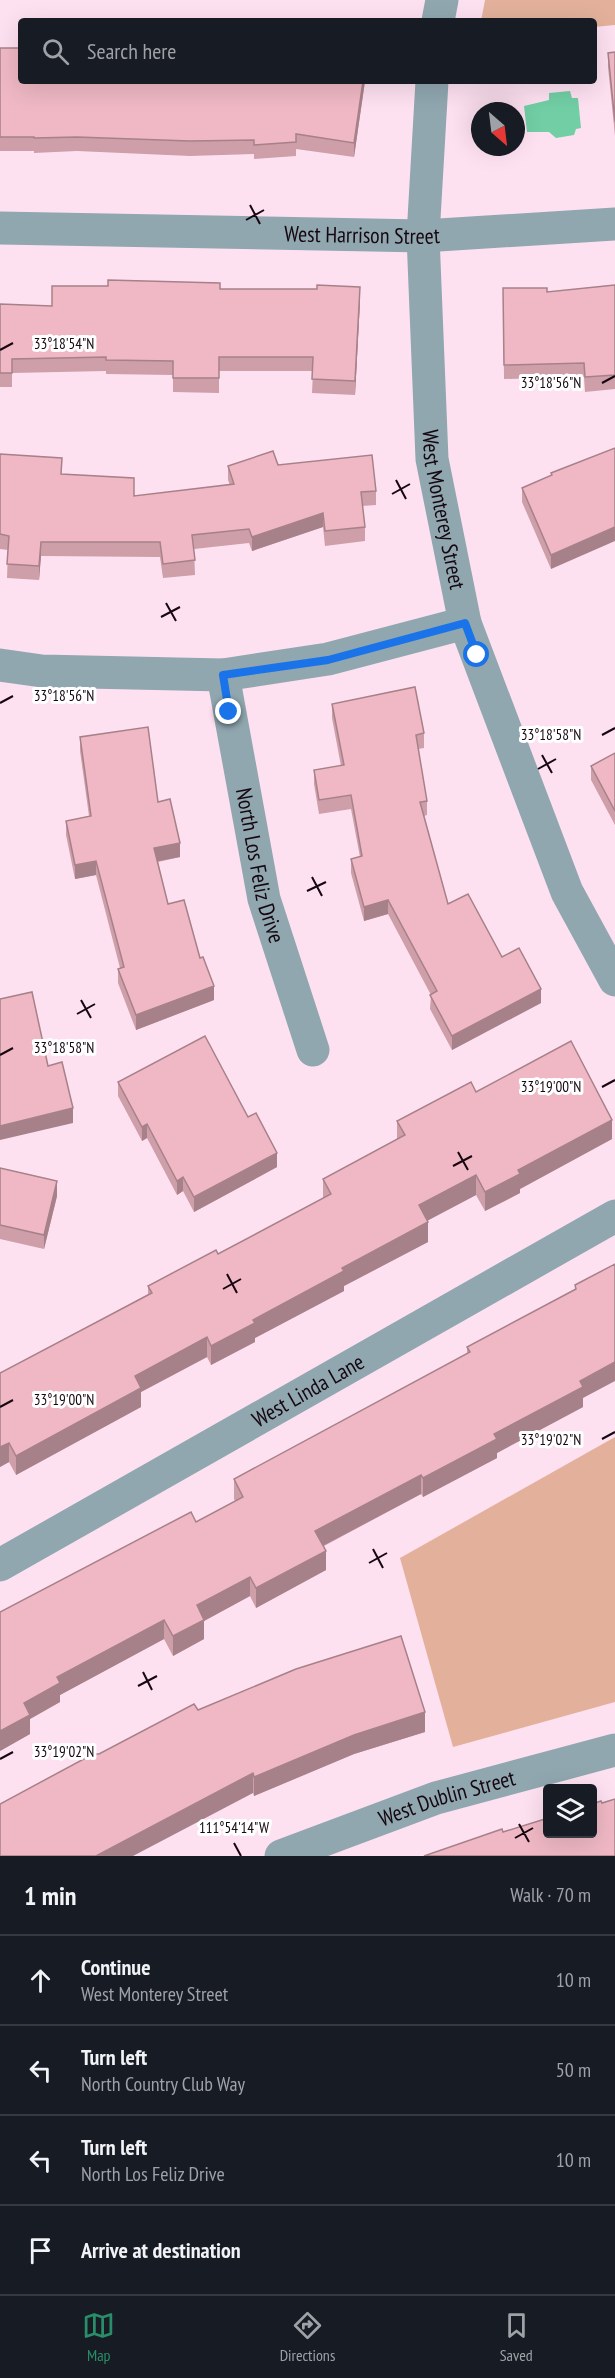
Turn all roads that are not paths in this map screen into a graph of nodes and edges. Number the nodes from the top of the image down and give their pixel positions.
1 (442, 0) edge
2 (439, 18) edge
3 (432, 84) edge
4 (615, 224) edge
5 (0, 228) edge
6 (423, 236) junction
7 (465, 623) junction
8 (0, 665) edge
9 (223, 675) junction
10 (615, 980) edge
11 (313, 1050) dead end
12 (615, 1216) edge
13 (0, 1565) edge
14 (615, 1750) edge
15 (281, 1856) edge

1 - 2 street
3 - 6 street, West Monterey Street
4 - 6 street, West Harrison Street
5 - 6 street, West Harrison Street
6 - 7 street, West Monterey Street
7 - 9 street
7 - 10 street, West Monterey Street
8 - 9 street
9 - 11 street, North Los Feliz Drive
12 - 13 street, West Linda Lane
14 - 15 street, West Dublin Street

